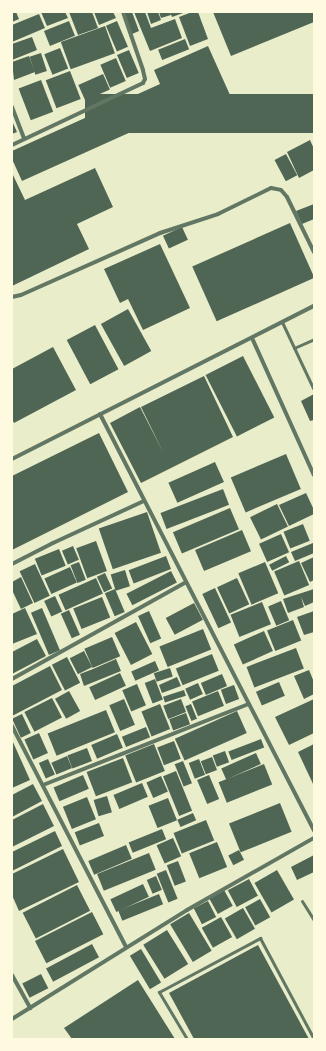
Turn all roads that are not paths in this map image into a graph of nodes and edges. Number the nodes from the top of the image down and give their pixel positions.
1 (123, 12) edge
2 (12, 107) edge
3 (24, 139) junction
4 (12, 144) edge
5 (314, 252) edge
6 (12, 297) edge
7 (314, 306) edge
8 (282, 322) junction
9 (252, 338) junction
10 (314, 339) edge
11 (294, 348) junction
12 (312, 388) dead end
13 (100, 414) junction
14 (12, 459) edge
15 (314, 475) edge
16 (144, 501) junction
17 (12, 564) edge
18 (186, 582) junction
19 (12, 679) edge
20 (249, 704) junction
21 (12, 726) edge
22 (43, 785) junction
23 (314, 830) edge
24 (314, 838) edge
25 (302, 900) dead end
26 (314, 920) edge
27 (126, 947) junction
28 (12, 975) edge
29 (30, 1008) junction
30 (12, 1018) edge
31 (187, 1039) edge
32 (314, 1039) edge

1 - 3 street
2 - 3 street
3 - 4 street
5 - 6 street
7 - 8 street
8 - 9 street
8 - 11 lane
9 - 13 street
9 - 15 street
10 - 11 lane
11 - 12 lane
13 - 14 street
13 - 16 street
16 - 17 street
16 - 18 street
18 - 19 street
18 - 20 street
20 - 22 street
20 - 23 street
21 - 22 street
22 - 27 street
24 - 27 street
25 - 26 lane
27 - 29 street
28 - 29 street
29 - 30 street
31 - 32 lane

